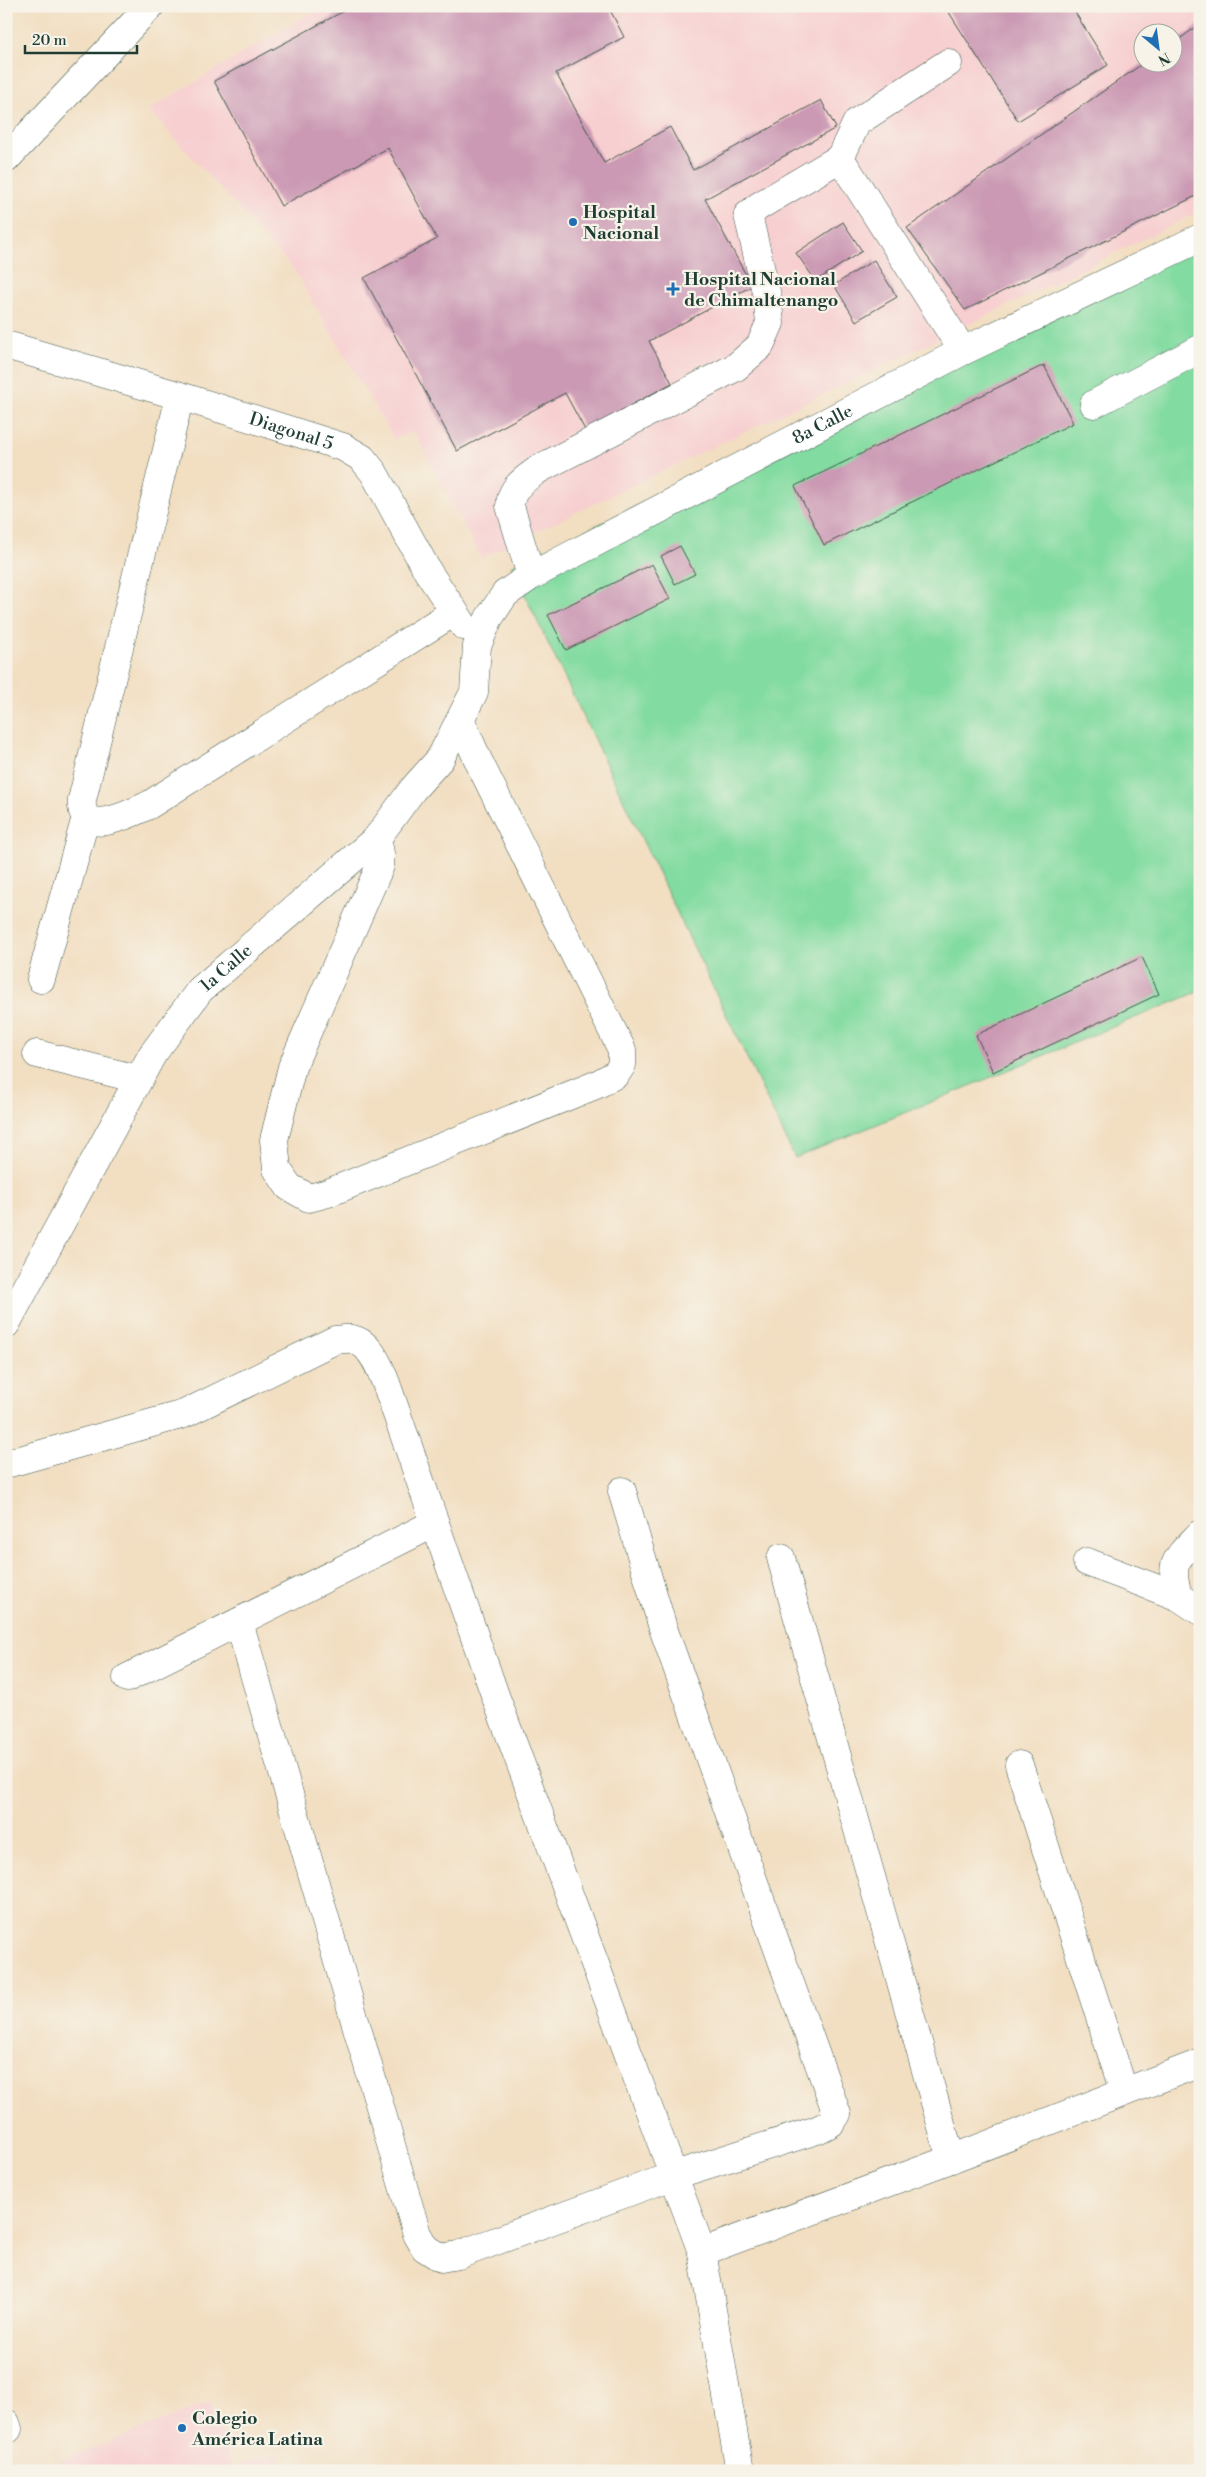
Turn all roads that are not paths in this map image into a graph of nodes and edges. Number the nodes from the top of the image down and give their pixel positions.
1 (150, 6) edge
2 (948, 63) dead end
3 (840, 158) junction
4 (6, 159) edge
5 (1200, 238) edge
6 (6, 345) edge
7 (1200, 349) edge
8 (964, 351) junction
9 (180, 396) junction
10 (1094, 404) dead end
11 (531, 576) junction
12 (454, 612) junction
13 (477, 646) junction
14 (461, 721) junction
15 (86, 817) junction
16 (377, 838) junction
17 (41, 979) dead end
18 (37, 1054) dead end
19 (138, 1079) junction
20 (6, 1324) edge
21 (6, 1464) edge
22 (622, 1491) dead end
23 (435, 1523) junction
24 (1200, 1534) edge
25 (782, 1558) dead end
26 (1087, 1562) dead end
27 (1189, 1604) edge
28 (239, 1622) junction
29 (127, 1678) dead end
30 (1019, 1765) dead end
31 (1200, 2063) edge
32 (1124, 2092) junction
33 (951, 2159) junction
34 (675, 2175) junction
35 (702, 2252) junction
36 (740, 2471) edge

1 - 4 street
2 - 3 street
3 - 8 street
3 - 11 street
5 - 8 street, 8a Calle
6 - 9 street, Diagonal 5
7 - 10 street
8 - 11 street, 8a Calle
9 - 12 street, Diagonal 5
9 - 15 street
11 - 13 street, 8a Calle
12 - 13 street, Diagonal 5
12 - 15 street
13 - 14 street, 1a Calle
14 - 16 street, 1a Calle
14 - 16 street
15 - 17 street
16 - 19 street, 1a Calle
18 - 19 street
19 - 20 street, 1a Calle
21 - 23 street
22 - 34 street
23 - 28 street
23 - 34 street
24 - 27 street
25 - 33 street
26 - 27 street
28 - 29 street
28 - 34 street
30 - 32 street
31 - 32 street
32 - 33 street
33 - 35 street
34 - 35 street
35 - 36 street

